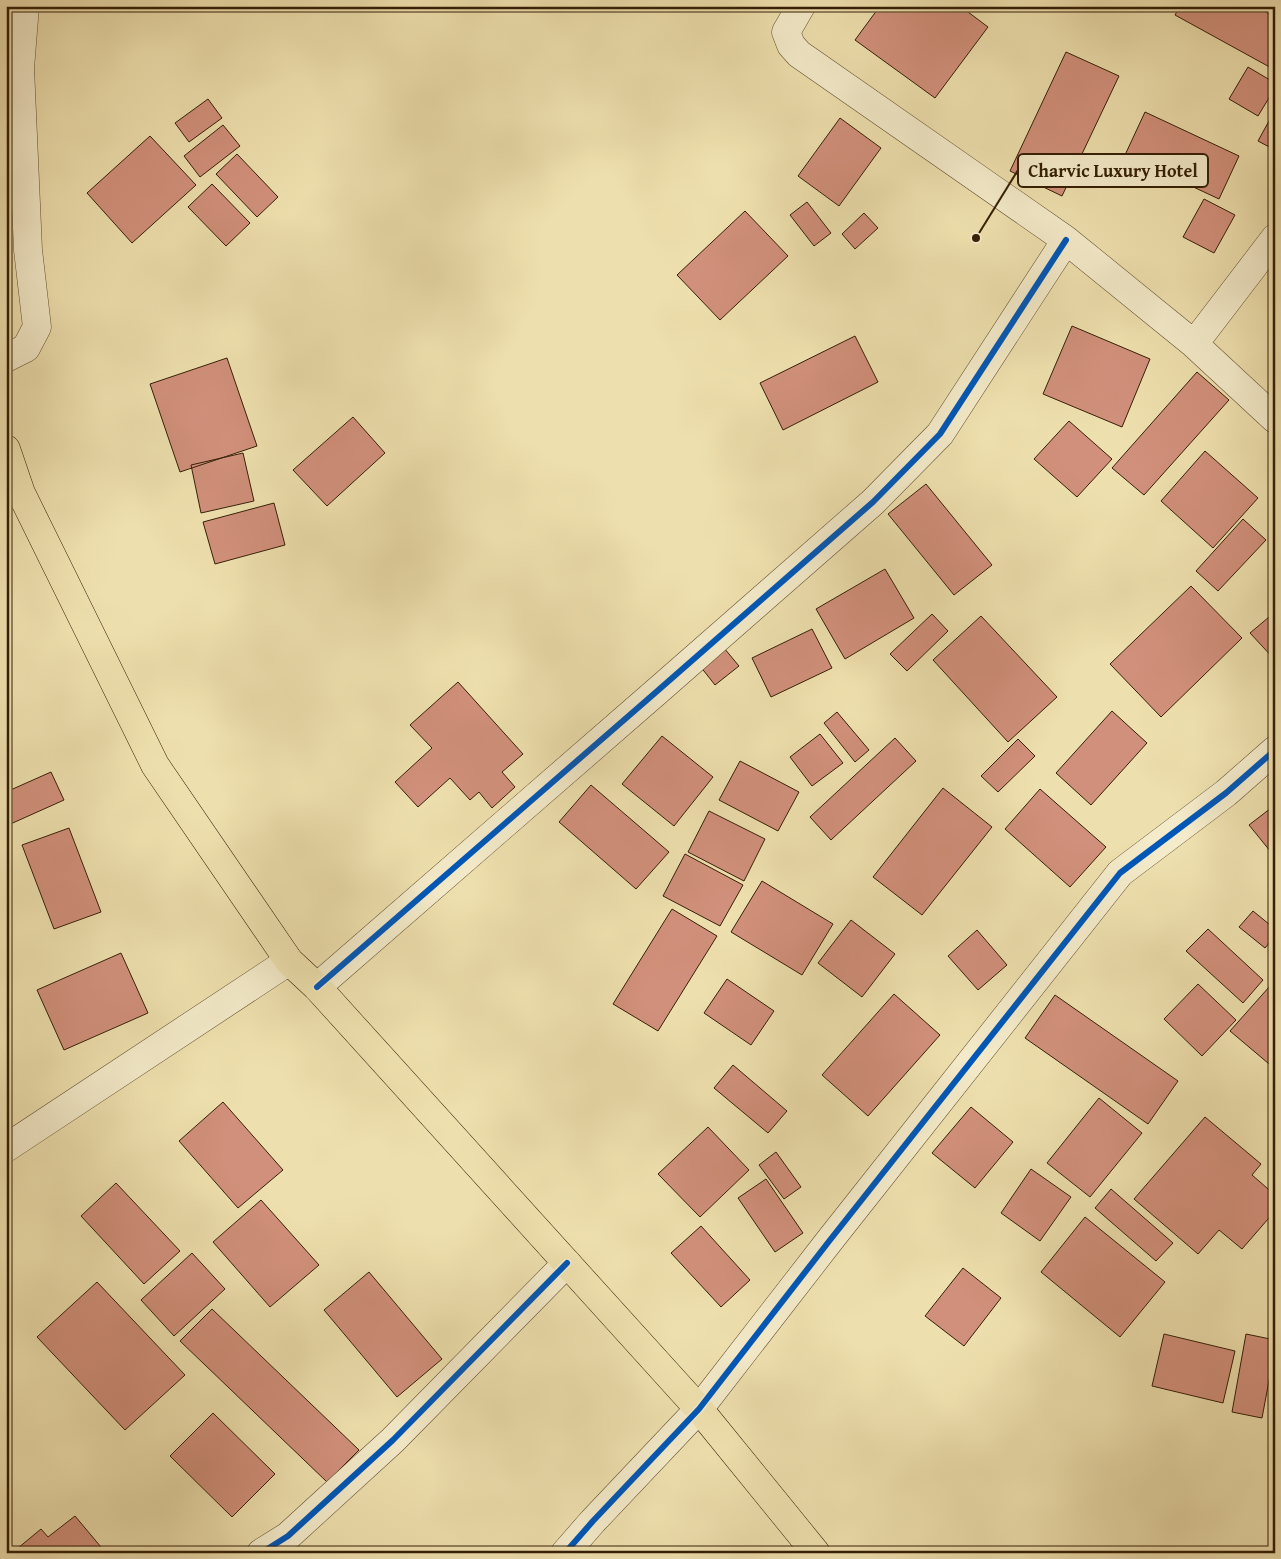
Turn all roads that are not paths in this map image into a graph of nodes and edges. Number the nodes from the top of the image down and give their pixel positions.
1 (25, 6) edge
2 (801, 6) edge
3 (1275, 238) edge
4 (1066, 240) junction
5 (1194, 344) junction
6 (6, 358) edge
7 (1275, 419) edge
8 (6, 449) edge
9 (14, 494) edge
10 (1275, 750) edge
11 (288, 961) junction
12 (317, 987) junction
13 (6, 1148) edge
14 (567, 1262) junction
15 (699, 1409) junction
16 (261, 1553) edge
17 (565, 1553) edge
18 (816, 1553) edge

1 - 6 street
2 - 4 street
3 - 5 street
4 - 5 street
4 - 12 street
5 - 7 street
8 - 9 highway
9 - 11 highway
10 - 15 street
11 - 12 highway
11 - 13 street
12 - 14 highway
14 - 15 highway
14 - 16 street
15 - 17 street
15 - 18 highway

